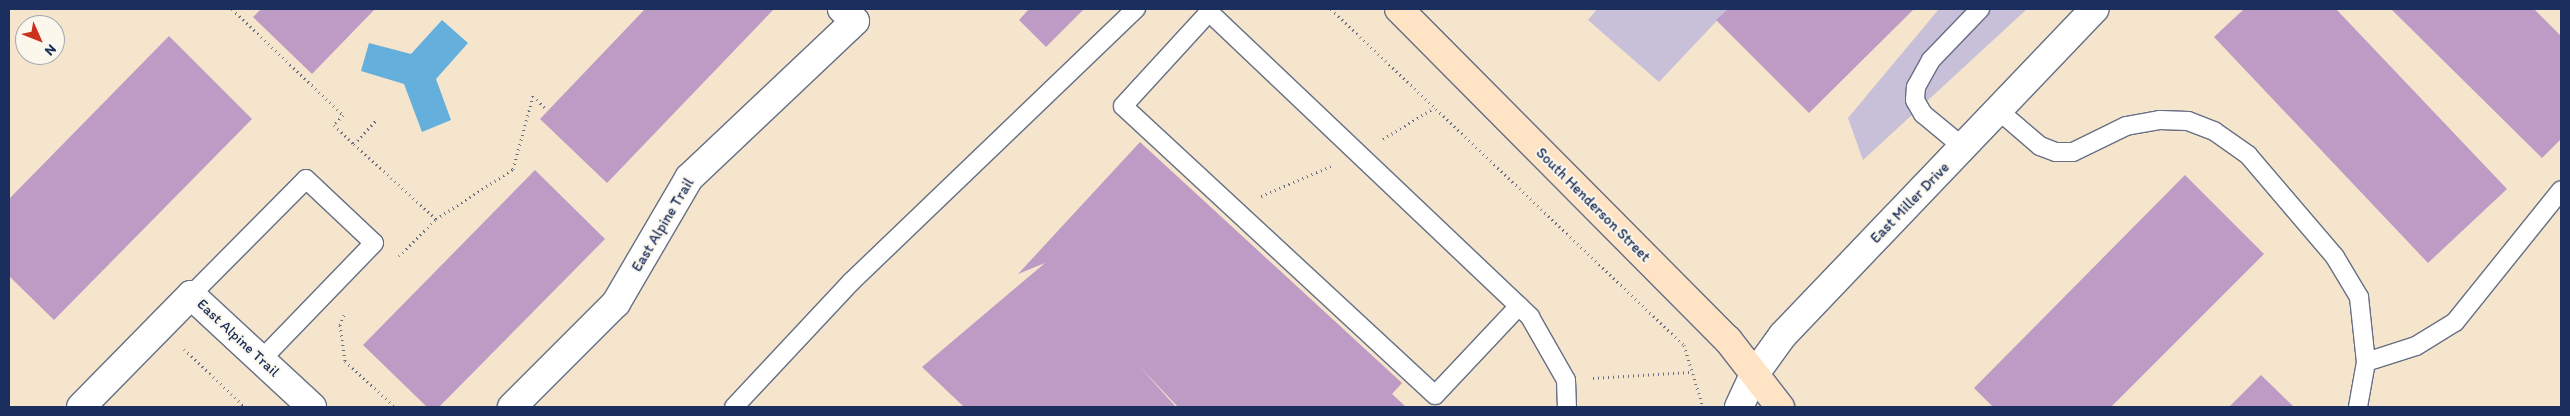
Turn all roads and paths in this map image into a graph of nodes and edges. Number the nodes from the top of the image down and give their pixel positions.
1 (232, 9) edge
2 (842, 9) edge
3 (1136, 9) edge
4 (1330, 9) edge
5 (1400, 9) edge
6 (1980, 9) edge
7 (2095, 9) edge
8 (544, 107) dead end
9 (1998, 110) junction
10 (376, 120) dead end
11 (354, 144) junction
12 (1963, 147) junction
13 (2561, 190) edge
14 (436, 219) junction
15 (395, 260) dead end
16 (191, 294) junction
17 (1518, 306) junction
18 (347, 308) dead end
19 (161, 326) junction
20 (262, 359) junction
21 (2366, 362) junction
22 (1690, 372) junction
23 (1754, 375) junction
24 (1566, 380) junction
25 (81, 407) edge
26 (245, 407) edge
27 (312, 407) edge
28 (395, 407) edge
29 (512, 407) edge
30 (734, 407) edge
31 (1567, 407) edge
32 (1703, 407) edge
33 (1739, 407) edge
34 (1780, 407) edge
35 (2358, 407) edge

1 - 11 path
2 - 29 street, East Alpine Trail
3 - 30 lane
4 - 22 path
5 - 23 street, South Henderson Street
6 - 12 lane
7 - 9 street, East Miller Drive
8 - 14 path
9 - 12 street, East Miller Drive
9 - 21 lane
10 - 11 path
11 - 14 path
12 - 23 street, East Miller Drive
13 - 21 lane
14 - 15 path
16 - 19 street, East Alpine Trail
16 - 20 street, East Alpine Trail
16 - 20 lane
17 - 17 lane
17 - 24 lane
18 - 28 path
19 - 25 street, East Alpine Trail
19 - 26 path
20 - 27 street, East Alpine Trail
21 - 35 lane
22 - 24 path
22 - 32 path
23 - 33 street, East Miller Drive
23 - 34 street, South Henderson Street
24 - 31 lane

